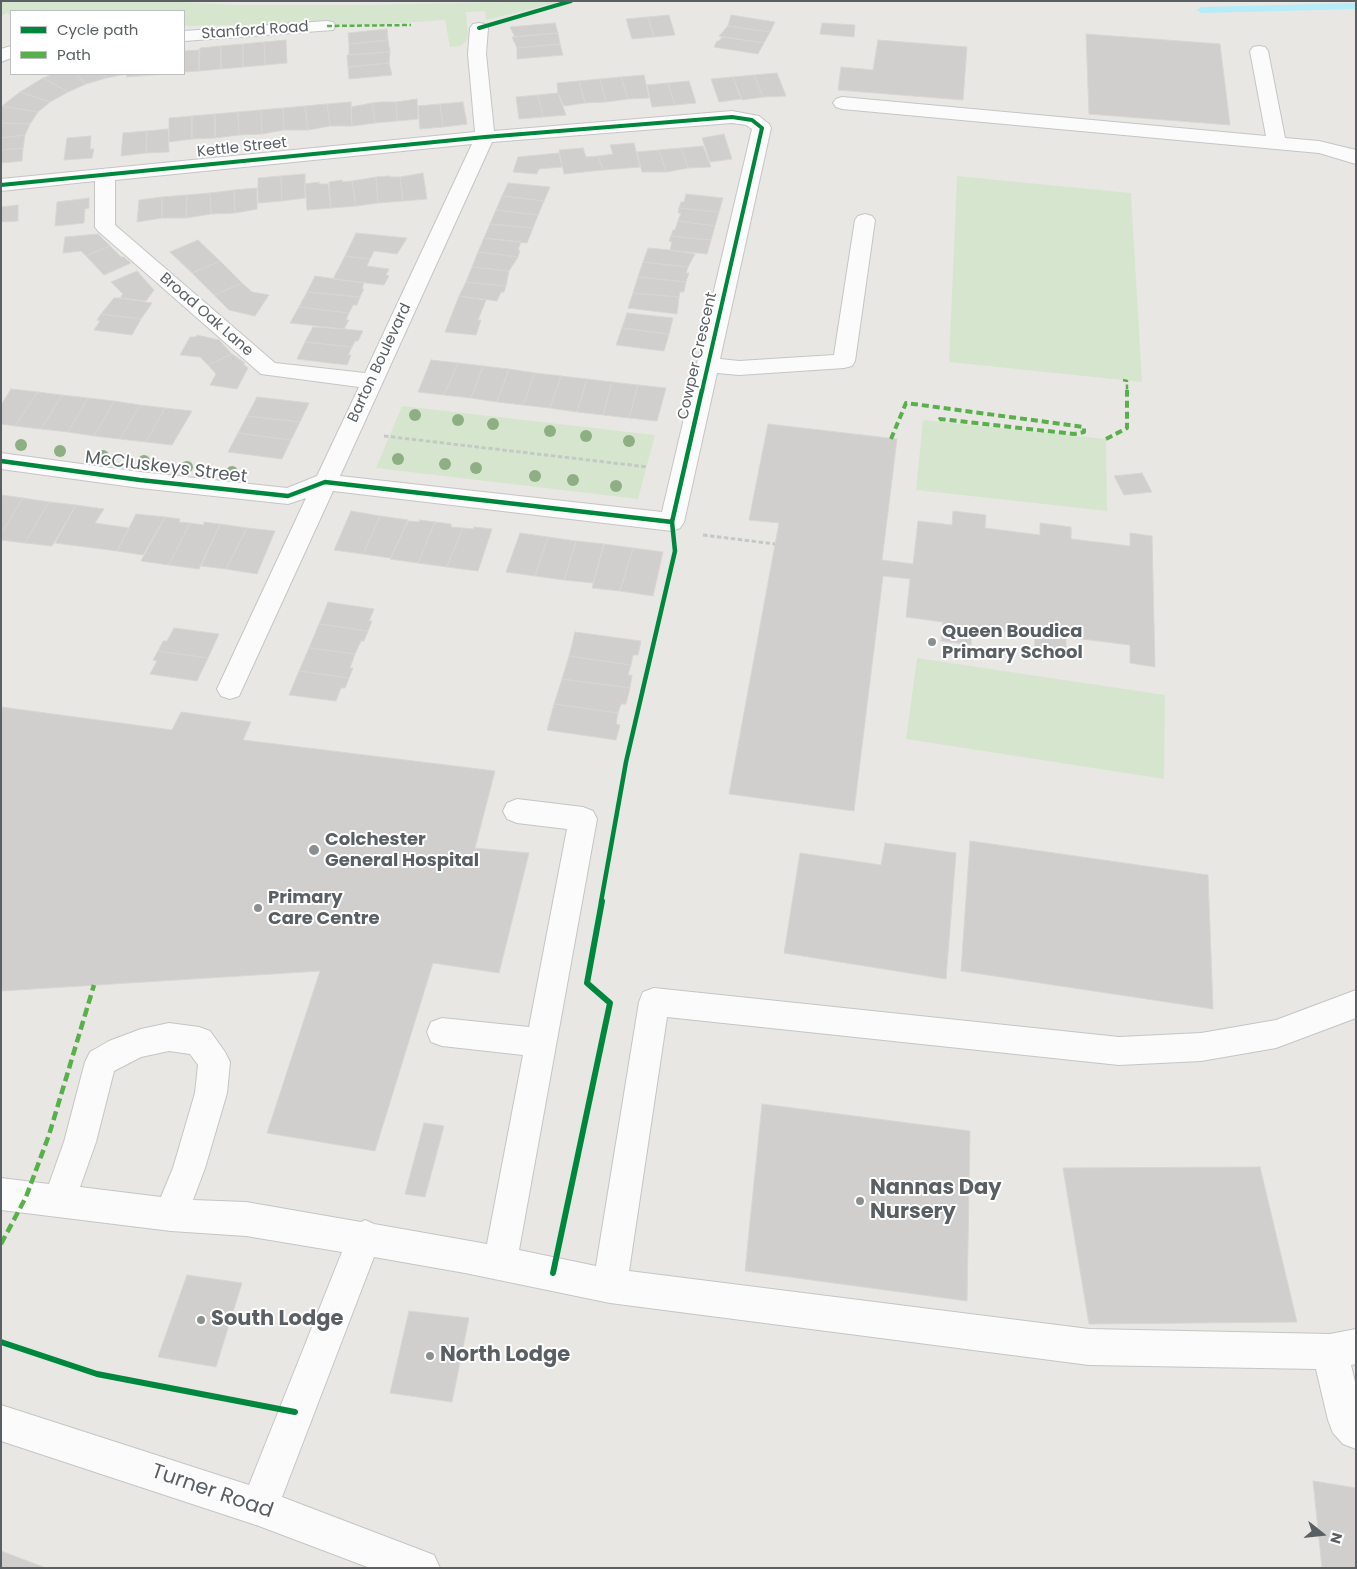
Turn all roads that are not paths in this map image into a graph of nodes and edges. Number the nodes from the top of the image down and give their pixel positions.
1 (327, 26) dead end
2 (479, 28) dead end
3 (185, 36) edge
4 (1260, 51) dead end
5 (842, 103) dead end
6 (485, 136) junction
7 (1276, 142) junction
8 (1356, 158) edge
9 (105, 174) junction
10 (1, 185) edge
11 (865, 220) dead end
12 (708, 365) junction
13 (372, 381) junction
14 (1, 461) edge
15 (325, 482) junction
16 (230, 689) dead end
17 (517, 811) dead end
18 (1356, 1004) edge
19 (442, 1032) dead end
20 (541, 1043) junction
21 (1, 1194) edge
22 (59, 1200) junction
23 (171, 1215) junction
24 (365, 1237) junction
25 (500, 1262) junction
26 (610, 1286) junction
27 (1343, 1349) edge
28 (1, 1423) edge
29 (1356, 1431) edge
30 (259, 1507) junction
31 (421, 1568) edge

1 - 3 street, Stanford Road
2 - 6 street
4 - 7 street
5 - 7 street
6 - 9 street, Kettle Street
6 - 12 street, Cowper Crescent
6 - 13 street, Barton Boulevard
7 - 8 street
9 - 10 street, Kettle Street
9 - 13 street, Broad Oak Lane
11 - 12 street
12 - 15 street, Cowper Crescent
13 - 15 street, Barton Boulevard
14 - 15 street, McCluskeys Street
15 - 16 street, Barton Boulevard
17 - 20 street
18 - 26 street
19 - 20 street
20 - 25 street
21 - 22 street
22 - 23 street
22 - 23 street
23 - 24 street
24 - 25 street
24 - 30 street
25 - 26 street
26 - 27 street
27 - 29 street
28 - 30 street, Turner Road
30 - 31 street, Turner Road

